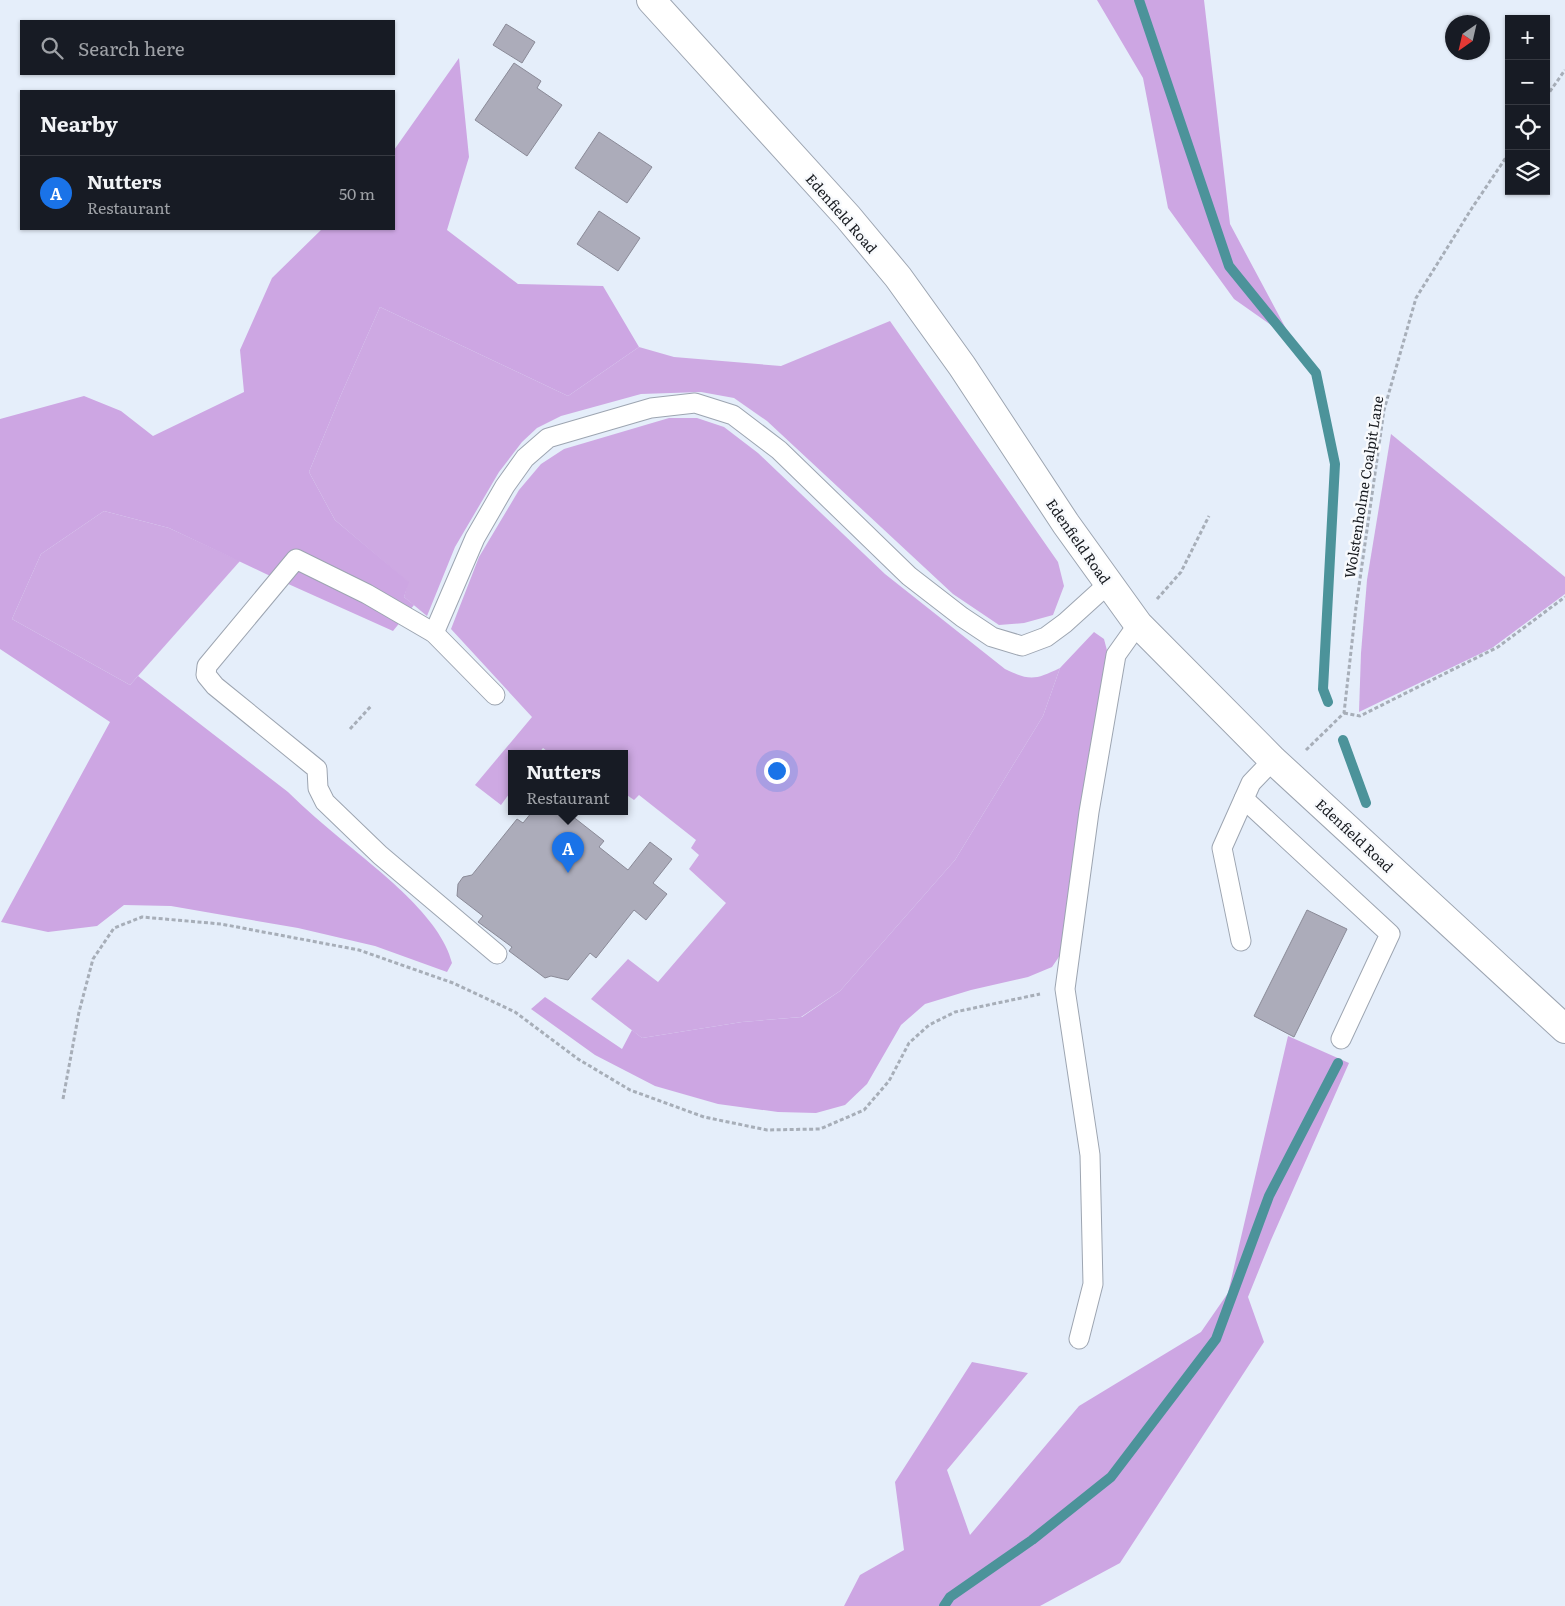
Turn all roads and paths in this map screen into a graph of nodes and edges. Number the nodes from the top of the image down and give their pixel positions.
1 (651, 0) edge
2 (1565, 70) edge
3 (1550, 91) edge
4 (1505, 159) edge
5 (1209, 516) dead end
6 (1108, 584) junction
7 (1565, 597) edge
8 (1136, 622) junction
9 (434, 633) junction
10 (495, 695) dead end
11 (372, 705) dead end
12 (1344, 713) junction
13 (350, 729) dead end
14 (1279, 765) junction
15 (1244, 799) junction
16 (1241, 941) dead end
17 (497, 954) dead end
18 (1065, 989) junction
19 (1565, 1029) edge
20 (1341, 1039) dead end
21 (63, 1099) dead end
22 (1079, 1339) dead end

1 - 6 main road, Edenfield Road
2 - 3 path
4 - 12 path, Wolstenholme Coalpit Lane
5 - 8 path
6 - 8 main road, Edenfield Road
6 - 9 lane
7 - 12 path
8 - 14 main road, Edenfield Road
8 - 18 lane
9 - 10 lane
9 - 17 lane
11 - 13 path
12 - 14 path
14 - 15 lane
14 - 19 main road, Edenfield Road
15 - 16 lane
15 - 20 lane
18 - 21 path
18 - 22 lane

